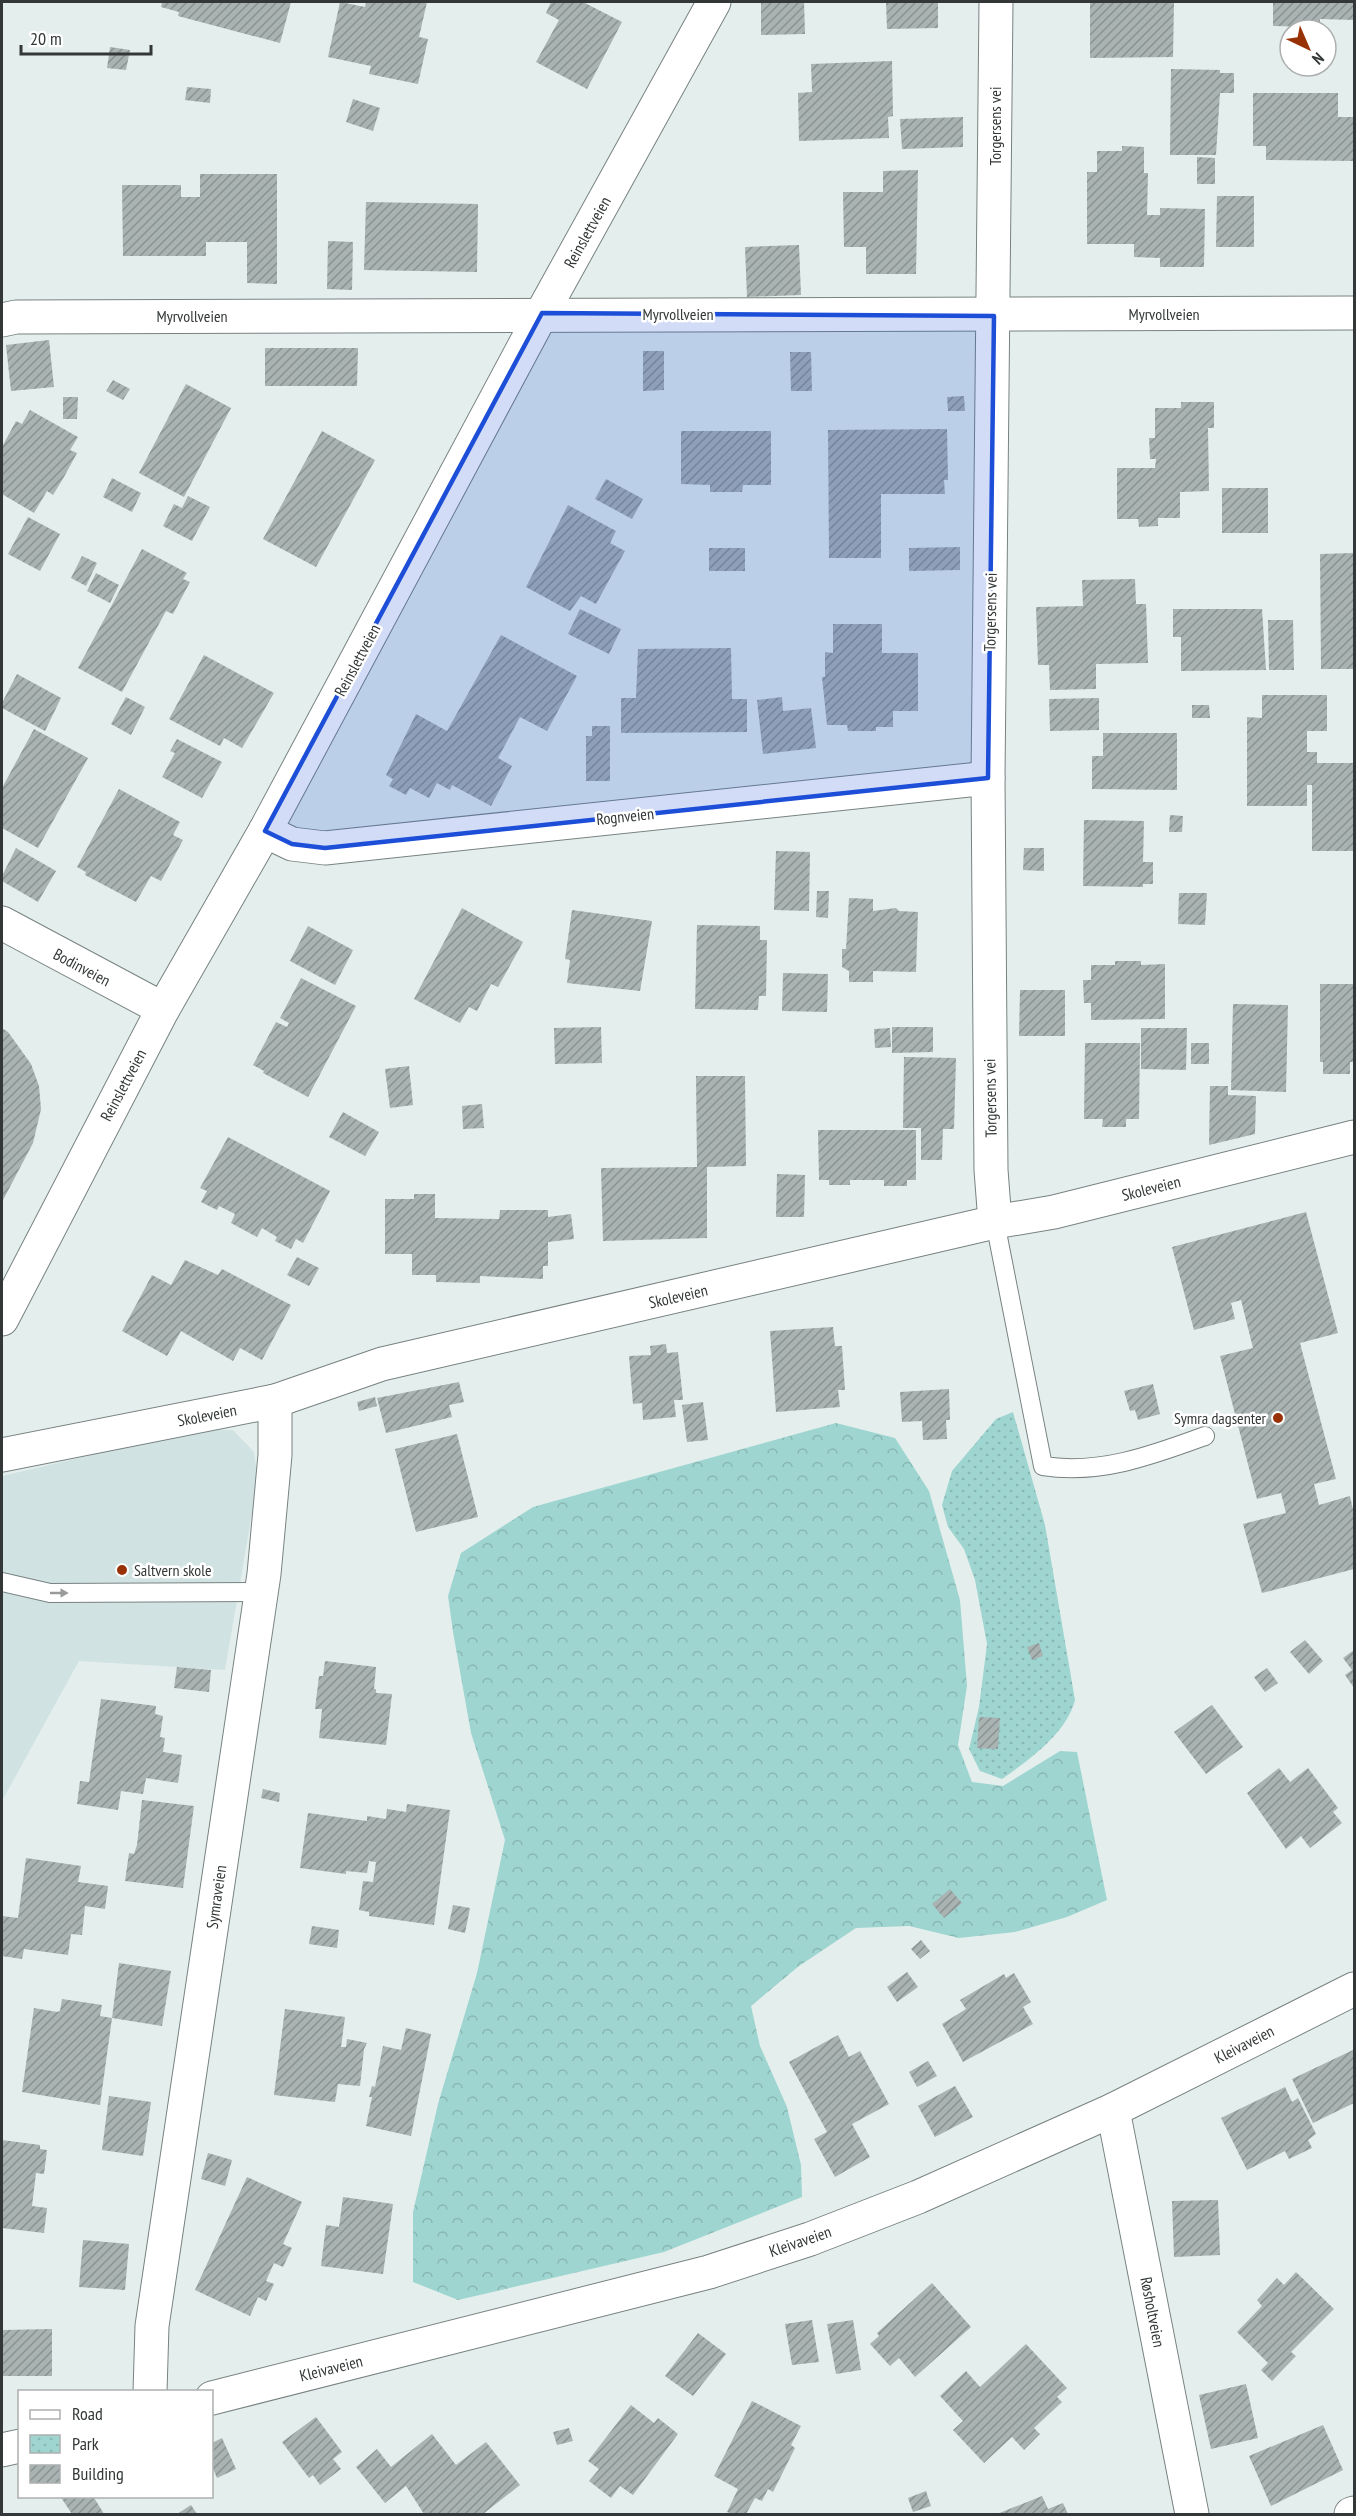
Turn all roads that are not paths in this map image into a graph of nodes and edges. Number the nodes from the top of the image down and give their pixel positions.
1 (714, 2) edge
2 (996, 2) edge
3 (542, 313) junction
4 (1354, 313) edge
5 (993, 316) junction
6 (2, 320) edge
7 (988, 778) junction
8 (265, 831) junction
9 (2, 923) edge
10 (163, 1009) junction
11 (1354, 1137) edge
12 (995, 1222) junction
13 (2, 1318) edge
14 (275, 1401) junction
15 (1205, 1436) dead end
16 (2, 1455) edge
17 (2, 1582) edge
18 (261, 1592) junction
19 (1354, 1989) edge
20 (1113, 2110) junction
21 (150, 2390) edge
22 (213, 2398) edge
23 (18, 2446) edge
24 (2, 2450) edge
25 (1192, 2514) edge

1 - 3 street, Reinslettveien
2 - 5 street, Torgersens vei
3 - 5 street, Myrvollveien
3 - 6 street, Myrvollveien
3 - 8 street, Reinslettveien
4 - 5 street, Myrvollveien
5 - 7 street, Torgersens vei
7 - 8 street, Rognveien
7 - 12 street, Torgersens vei
8 - 10 street, Reinslettveien
9 - 10 street, Bodinveien
10 - 13 street, Reinslettveien
11 - 12 street, Skoleveien
12 - 14 street, Skoleveien
12 - 15 lane
14 - 16 street, Skoleveien
14 - 18 street, Symraveien
17 -> 18 lane
18 - 21 street, Symraveien
19 - 20 street, Kleivaveien
20 - 22 street, Kleivaveien
20 - 25 street, Røsholtveien
23 - 24 street

